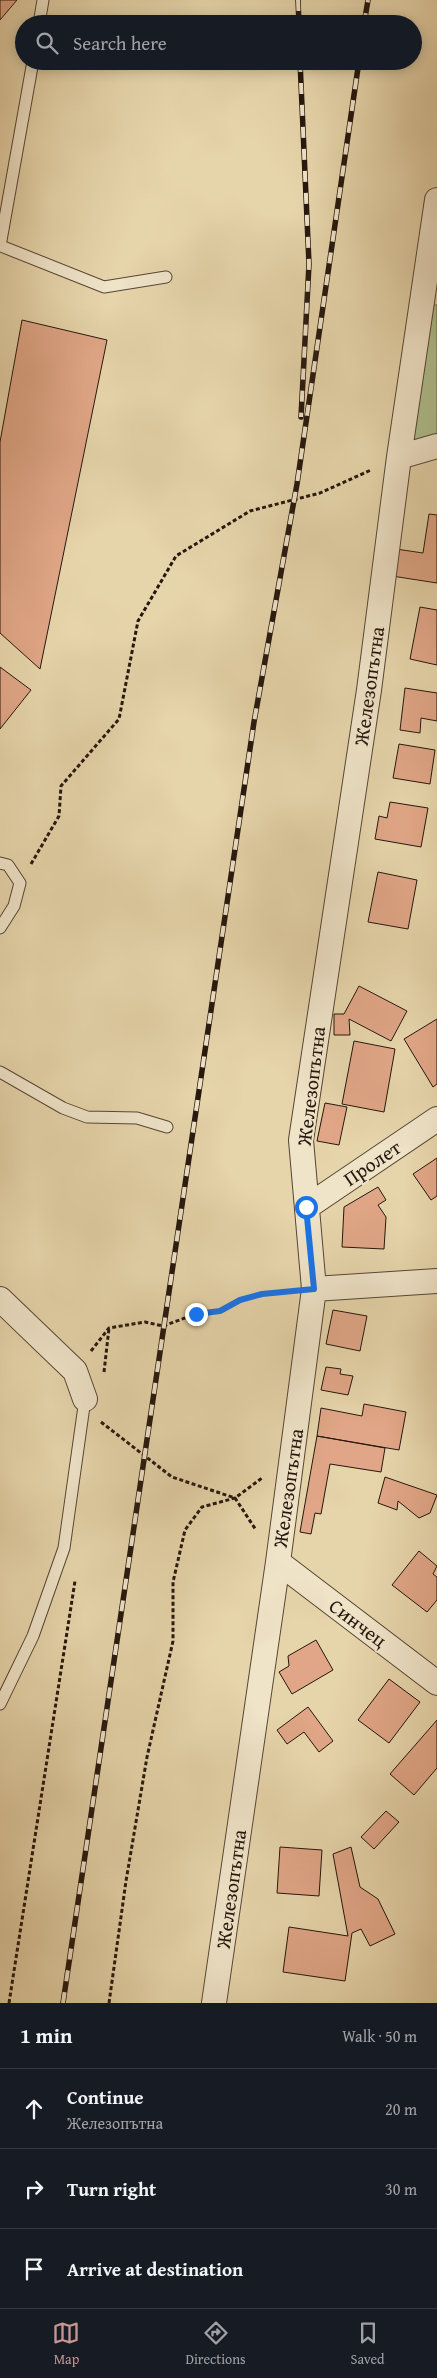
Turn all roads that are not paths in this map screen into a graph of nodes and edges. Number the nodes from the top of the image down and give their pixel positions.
1 (43, 0) edge
2 (40, 15) edge
3 (31, 70) edge
4 (437, 200) edge
5 (0, 246) edge
6 (166, 277) dead end
7 (430, 291) edge
8 (437, 446) edge
9 (399, 457) junction
10 (0, 863) edge
11 (0, 928) edge
12 (0, 1072) edge
13 (437, 1120) edge
14 (167, 1127) dead end
15 (306, 1207) junction
16 (437, 1281) edge
17 (314, 1289) junction
18 (0, 1299) edge
19 (85, 1399) joint
20 (278, 1562) junction
21 (437, 1683) edge
22 (0, 1703) edge
23 (214, 2003) edge

1 - 2 lane
3 - 5 lane
4 - 7 street, Железопътна
5 - 6 lane
7 - 9 street, Железопътна
8 - 9 street
9 - 15 street, Железопътна
10 - 11 lane
12 - 14 lane
13 - 15 street, Пролет
15 - 17 street, Железопътна
16 - 17 street
17 - 20 street, Железопътна
18 - 19 street
19 - 22 lane
20 - 21 street, Синчец
20 - 23 street, Железопътна

